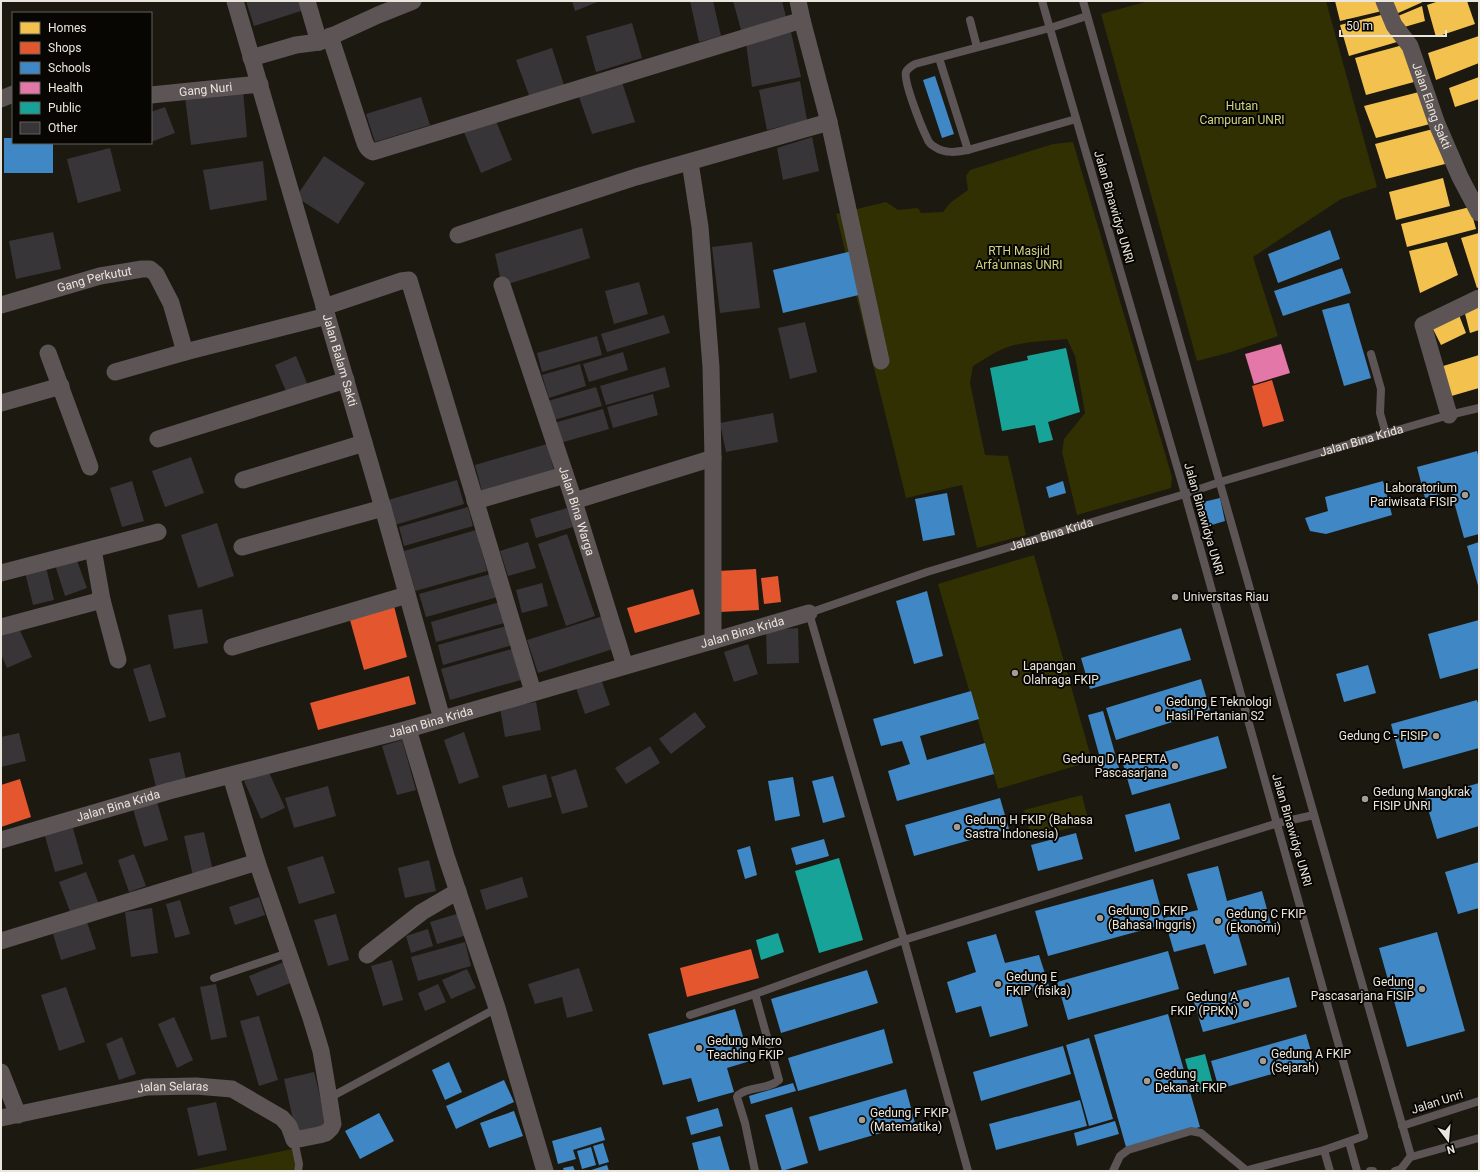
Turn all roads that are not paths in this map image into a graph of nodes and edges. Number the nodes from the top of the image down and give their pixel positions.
1 (235, 1) edge
2 (307, 1) edge
3 (413, 1) edge
4 (798, 1) edge
5 (1042, 1) edge
6 (1083, 1) edge
7 (1384, 1) edge
8 (1087, 16) junction
9 (802, 20) junction
10 (970, 20) dead end
11 (1050, 28) junction
12 (325, 39) junction
13 (977, 46) junction
14 (251, 58) junction
15 (939, 58) junction
16 (260, 84) junction
17 (12, 94) edge
18 (152, 96) edge
19 (1, 98) edge
20 (1076, 119) junction
21 (829, 122) junction
22 (968, 150) junction
23 (690, 162) junction
24 (1479, 212) edge
25 (458, 235) dead end
26 (502, 285) dead end
27 (1479, 298) edge
28 (1, 305) edge
29 (325, 311) junction
30 (185, 352) junction
31 (48, 353) dead end
32 (1371, 354) dead end
33 (881, 361) dead end
34 (115, 372) dead end
35 (346, 380) junction
36 (61, 386) junction
37 (1, 403) edge
38 (1479, 408) edge
39 (1449, 416) junction
40 (1386, 434) junction
41 (158, 439) dead end
42 (364, 443) junction
43 (713, 458) junction
44 (90, 468) dead end
45 (565, 475) junction
46 (243, 480) dead end
47 (1220, 482) junction
48 (1185, 494) junction
49 (476, 501) junction
50 (574, 501) junction
51 (383, 508) junction
52 (158, 532) dead end
53 (242, 547) dead end
54 (93, 549) junction
55 (1, 573) edge
56 (407, 595) junction
57 (102, 600) junction
58 (809, 613) junction
59 (1, 627) edge
60 (713, 641) junction
61 (232, 647) dead end
62 (118, 660) dead end
63 (625, 666) junction
64 (533, 692) junction
65 (442, 719) junction
66 (408, 729) junction
67 (231, 776) junction
68 (1314, 815) junction
69 (1278, 824) junction
70 (1, 840) edge
71 (257, 862) junction
72 (458, 892) junction
73 (904, 940) junction
74 (1, 941) edge
75 (288, 953) junction
76 (367, 955) dead end
77 (214, 978) dead end
78 (755, 994) junction
79 (497, 1008) junction
80 (690, 1015) dead end
81 (1, 1072) edge
82 (330, 1098) junction
83 (1479, 1101) edge
84 (18, 1115) junction
85 (1, 1118) edge
86 (1402, 1126) junction
87 (1479, 1138) edge
88 (294, 1140) junction
89 (1349, 1142) junction
90 (1324, 1150) junction
91 (1411, 1157) junction
92 (298, 1171) edge
93 (545, 1171) edge
94 (755, 1171) edge
95 (968, 1171) edge
96 (1113, 1171) edge
97 (1245, 1171) edge
98 (1330, 1171) edge
99 (1357, 1171) edge
100 (1370, 1171) edge
101 (1373, 1171) edge
102 (1395, 1171) edge

1 - 14 street, Jalan Balam Sakti
2 - 12 street
3 - 12 street
4 - 9 street
5 - 11 lane, Jalan Binawidya UNRI
6 - 8 lane, Jalan Binawidya UNRI
7 - 24 street, Jalan Elang Sakti
8 - 11 lane
8 - 47 lane, Jalan Binawidya UNRI
9 - 12 street
9 - 21 street
10 - 13 lane
11 - 13 lane
11 - 20 lane, Jalan Binawidya UNRI
12 - 14 street
13 - 15 lane
14 - 16 street, Jalan Balam Sakti
15 - 22 lane
15 - 22 lane
16 - 18 street, Gang Nuri
16 - 29 street, Jalan Balam Sakti
17 - 19 street
20 - 22 lane
20 - 48 lane, Jalan Binawidya UNRI
21 - 23 street
21 - 33 street
23 - 25 street
23 - 43 street
26 - 45 street, Jalan Bina Warga
27 - 39 street
28 - 30 street, Gang Perkutut
29 - 30 street
29 - 35 street, Jalan Balam Sakti
29 - 49 street
30 - 34 street
31 - 36 street
32 - 40 lane
35 - 41 street
35 - 42 street, Jalan Balam Sakti
36 - 37 street
36 - 44 street
38 - 39 lane, Jalan Bina Krida
39 - 40 lane, Jalan Bina Krida
40 - 47 lane, Jalan Bina Krida
42 - 46 street
42 - 51 street, Jalan Balam Sakti
43 - 50 street
43 - 60 street
45 - 49 street
45 - 50 street, Jalan Bina Warga
47 - 48 lane, Jalan Bina Krida
47 - 68 lane, Jalan Binawidya UNRI
48 - 58 lane, Jalan Bina Krida
48 - 69 lane, Jalan Binawidya UNRI
49 - 64 street
50 - 63 street, Jalan Bina Warga
51 - 53 street
51 - 56 street, Jalan Balam Sakti
52 - 54 street
54 - 55 street
54 - 57 street
56 - 61 street
56 - 65 street, Jalan Balam Sakti
57 - 59 street
57 - 62 street
58 - 60 street, Jalan Bina Krida
58 - 73 lane
60 - 63 street, Jalan Bina Krida
63 - 64 street, Jalan Bina Krida
64 - 65 street, Jalan Bina Krida
65 - 66 street, Jalan Bina Krida
66 - 67 street, Jalan Bina Krida
66 - 72 street
67 - 70 street, Jalan Bina Krida
67 - 71 street
68 - 69 lane
68 - 86 lane, Jalan Binawidya UNRI
69 - 73 lane
69 - 89 lane, Jalan Binawidya UNRI
71 - 74 street
71 - 75 street
72 - 76 street
72 - 79 street
73 - 78 lane
73 - 95 lane
75 - 77 lane
75 - 82 street
78 - 80 lane
78 - 94 lane
79 - 82 lane
79 - 93 street
81 - 84 street
82 - 88 street
83 - 86 lane, Jalan Unri
84 - 85 street, Jalan Selaras
84 - 88 street, Jalan Selaras
86 - 91 lane, Jalan Binawidya UNRI
87 - 91 lane
88 - 92 lane, Jalan Selaras
89 - 90 lane
89 - 99 lane
90 - 97 lane
90 - 98 lane
91 - 102 lane
96 - 97 lane
100 - 101 lane

